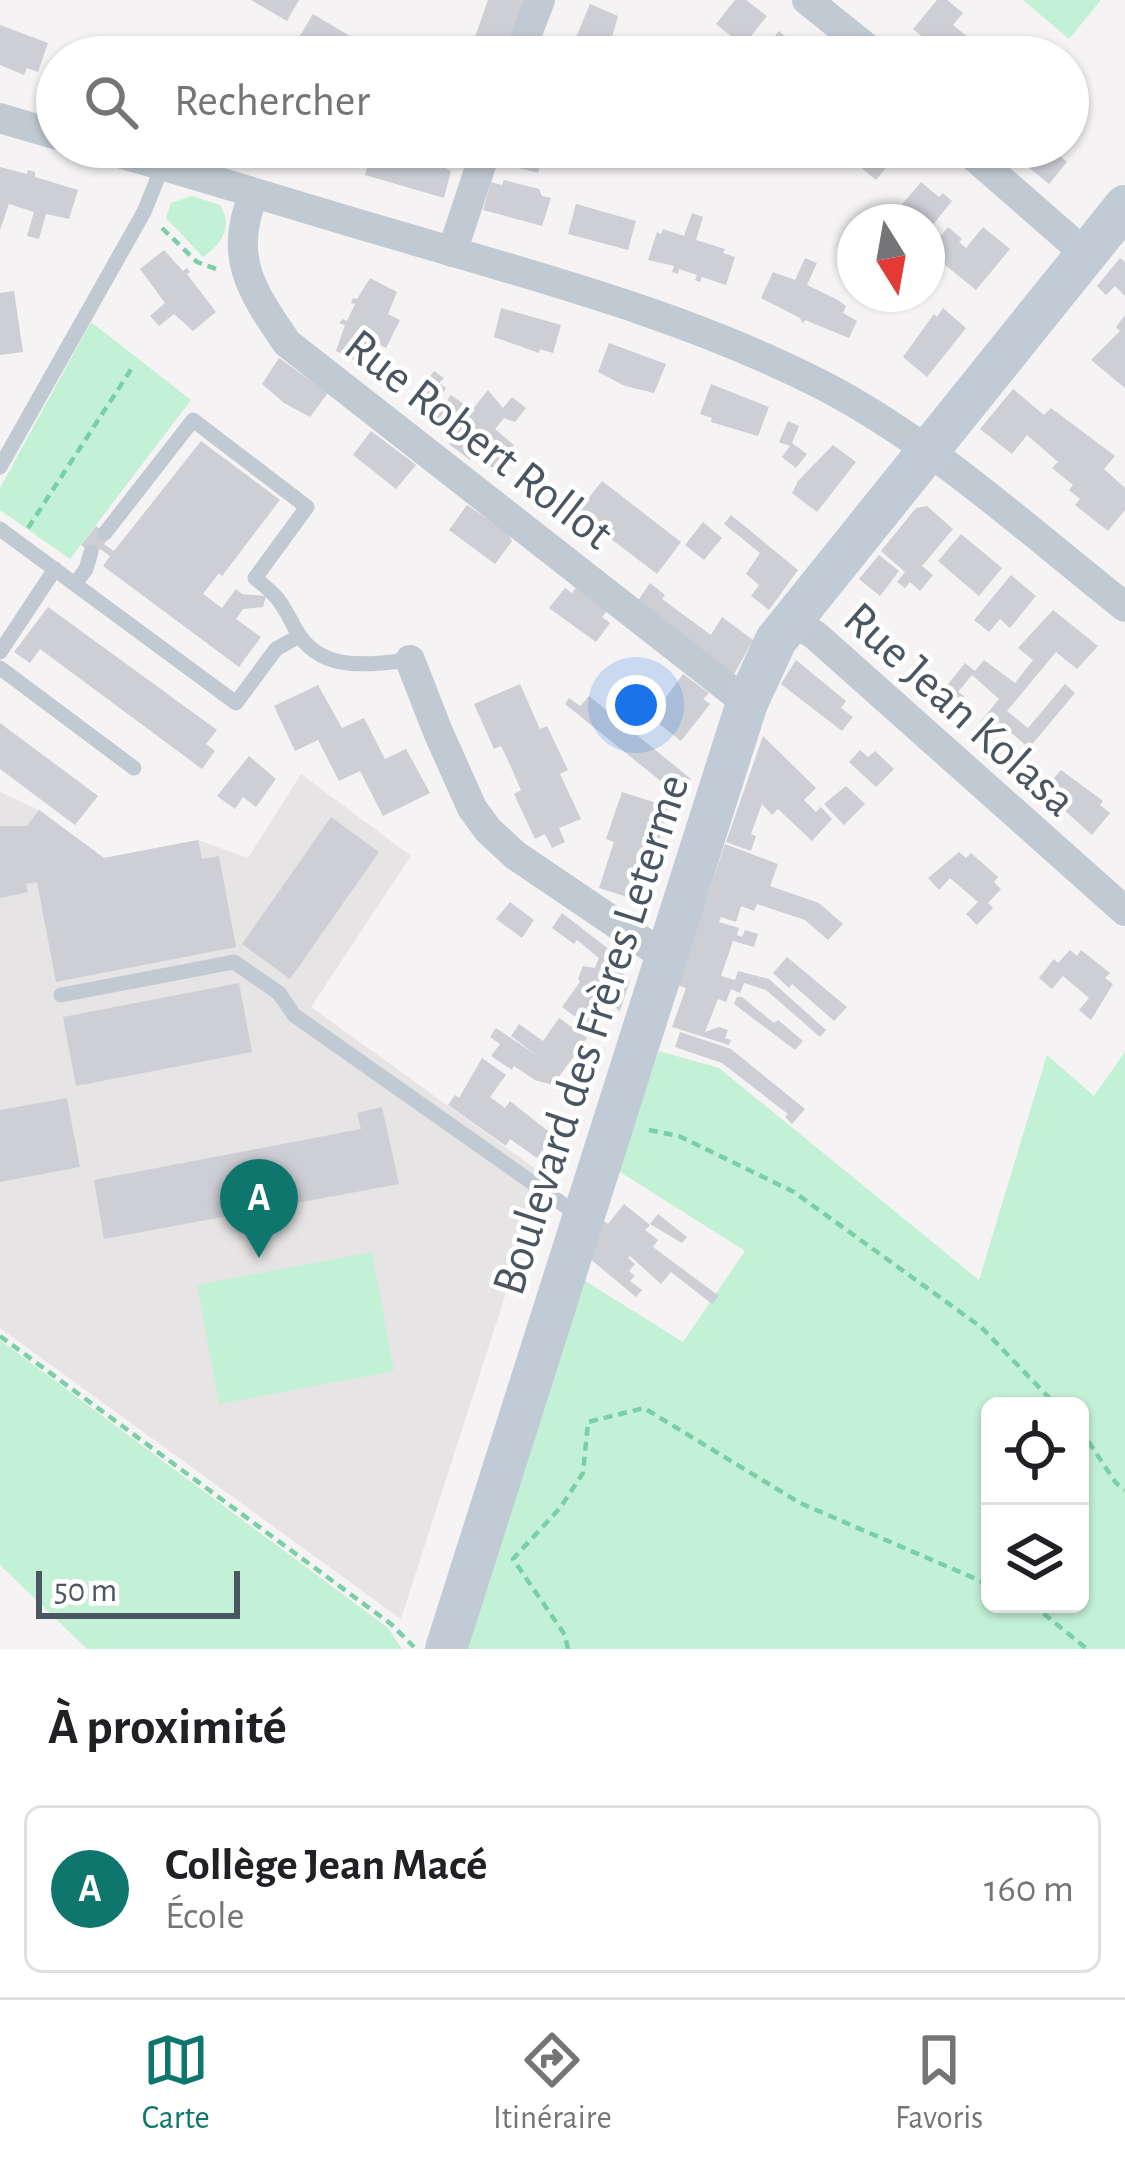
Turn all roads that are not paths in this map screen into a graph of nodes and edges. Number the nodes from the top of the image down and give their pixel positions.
1 (540, 0) edge
2 (807, 0) edge
3 (526, 36) edge
4 (852, 36) edge
5 (0, 118) edge
6 (36, 129) edge
7 (162, 168) edge
8 (172, 168) edge
9 (480, 168) edge
10 (987, 168) edge
11 (254, 194) junction
12 (1125, 206) edge
13 (452, 252) junction
14 (1088, 256) junction
15 (925, 452) junction
16 (0, 467) edge
17 (0, 529) edge
18 (105, 533) dead end
19 (91, 552) dead end
20 (55, 569) junction
21 (75, 584) junction
22 (1125, 607) edge
23 (790, 620) junction
24 (299, 636) junction
25 (0, 652) edge
26 (410, 659) joint
27 (0, 668) edge
28 (747, 703) junction
29 (134, 768) dead end
30 (1125, 911) edge
31 (667, 958) junction
32 (61, 995) dead end
33 (584, 1219) junction
34 (446, 1649) edge

1 - 3 street
2 - 4 street
5 - 6 street
7 - 16 lane
8 - 11 street
9 - 13 street
10 - 14 street
11 - 13 street
11 - 28 street, Rue Robert Rollot
12 - 14 street, Boulevard des Frères Leterme
13 - 15 street
14 - 15 street, Boulevard des Frères Leterme
15 - 22 street
15 - 23 street, Boulevard des Frères Leterme
17 - 20 lane
18 - 24 lane
19 - 21 lane
20 - 21 lane
20 - 25 lane
21 - 24 lane
23 - 28 street, Boulevard des Frères Leterme
23 - 30 street, Rue Jean Kolasa
24 - 26 lane
26 - 31 street
27 - 29 lane
28 - 31 street, Boulevard des Frères Leterme
31 - 33 street, Boulevard des Frères Leterme
32 - 33 lane
33 - 34 street, Boulevard des Frères Leterme

